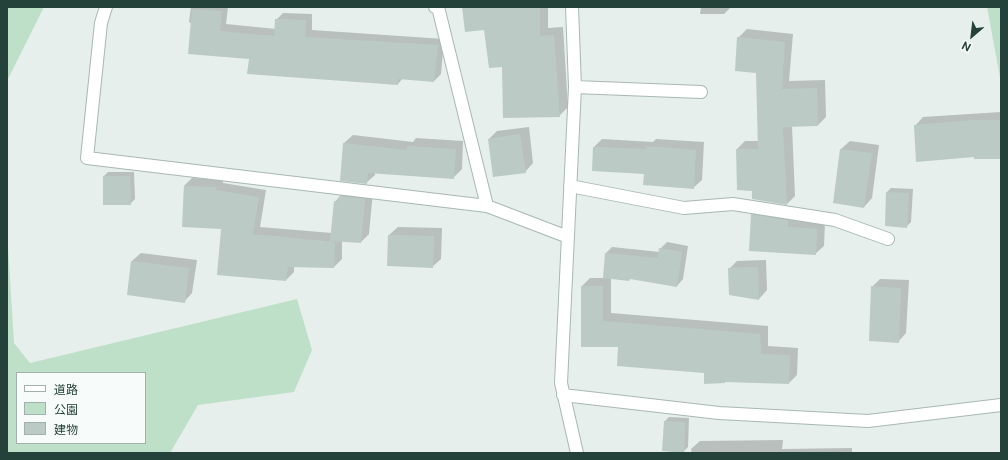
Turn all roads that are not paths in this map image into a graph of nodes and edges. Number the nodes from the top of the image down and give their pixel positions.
1 (106, 7) edge
2 (435, 7) edge
3 (572, 7) edge
4 (575, 87) junction
5 (701, 92) dead end
6 (570, 186) junction
7 (487, 206) junction
8 (568, 237) junction
9 (888, 239) dead end
10 (563, 395) junction
11 (1001, 405) edge
12 (577, 453) edge

1 - 7 street
2 - 7 street
3 - 4 street
4 - 5 street
4 - 6 street
6 - 8 street
6 - 9 street
7 - 8 street
8 - 10 street
10 - 11 street
10 - 12 street

